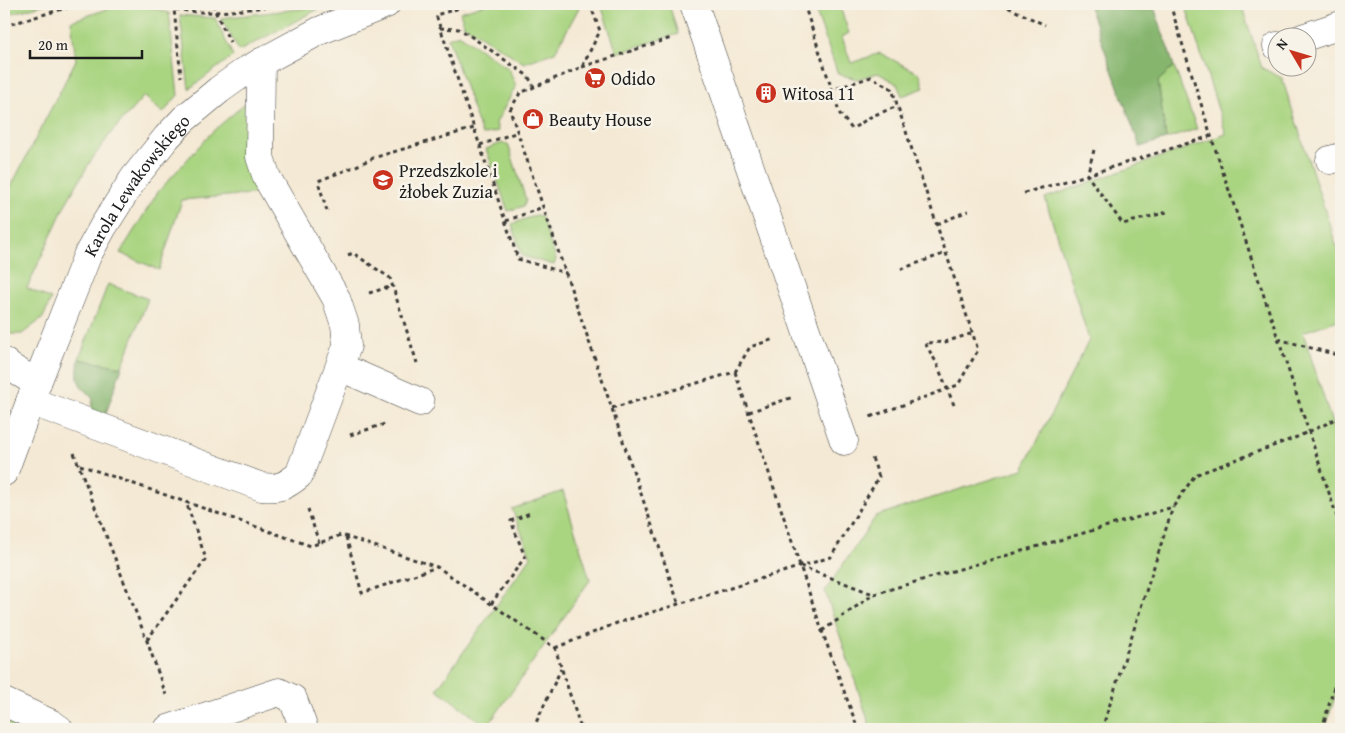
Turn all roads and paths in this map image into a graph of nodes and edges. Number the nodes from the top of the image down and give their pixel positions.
1 (80, 4) edge
2 (152, 4) edge
3 (176, 4) edge
4 (213, 4) edge
5 (285, 4) edge
6 (386, 4) edge
7 (473, 4) edge
8 (590, 4) edge
9 (804, 4) edge
10 (1002, 4) edge
11 (1170, 4) edge
12 (174, 9) junction
13 (215, 12) junction
14 (698, 16) edge
15 (1045, 25) dead end
16 (1341, 25) edge
17 (4, 26) edge
18 (440, 28) junction
19 (1318, 33) edge
20 (254, 66) junction
21 (582, 67) junction
22 (534, 87) junction
23 (832, 90) junction
24 (898, 106) junction
25 (184, 119) junction
26 (474, 128) junction
27 (518, 132) junction
28 (1211, 136) junction
29 (480, 145) junction
30 (1094, 150) dead end
31 (1087, 175) junction
32 (1024, 193) dead end
33 (543, 207) junction
34 (968, 211) dead end
35 (1167, 212) dead end
36 (328, 215) dead end
37 (506, 221) junction
38 (937, 224) junction
39 (946, 253) junction
40 (341, 257) dead end
41 (900, 269) dead end
42 (566, 274) junction
43 (392, 286) junction
44 (364, 294) dead end
45 (805, 328) junction
46 (973, 333) junction
47 (1278, 339) junction
48 (1341, 356) edge
49 (4, 362) edge
50 (340, 367) junction
51 (419, 369) dead end
52 (735, 372) junction
53 (825, 386) junction
54 (947, 388) junction
55 (33, 392) junction
56 (420, 402) dead end
57 (954, 405) dead end
58 (612, 408) junction
59 (749, 412) junction
60 (881, 413) dead end
61 (1341, 415) edge
62 (1309, 432) junction
63 (856, 445) joint
64 (73, 450) dead end
65 (80, 465) junction
66 (4, 472) edge
67 (186, 502) junction
68 (1174, 506) junction
69 (530, 513) dead end
70 (1341, 529) edge
71 (346, 536) junction
72 (800, 566) junction
73 (437, 567) junction
74 (874, 594) junction
75 (491, 604) junction
76 (679, 605) junction
77 (822, 631) junction
78 (147, 641) junction
79 (555, 648) junction
80 (1341, 663) edge
81 (561, 668) junction
82 (4, 702) edge
83 (172, 727) edge
84 (59, 729) edge
85 (304, 729) edge
86 (533, 729) edge
87 (581, 729) edge
88 (858, 729) edge
89 (1102, 729) edge
90 (1322, 729) edge

1 - 17 path
2 - 12 path
3 - 12 path
4 - 13 path
5 - 13 path
6 - 20 street, Karola Lewakowskiego
7 - 18 path
8 - 21 path
9 - 23 path
10 - 15 path
11 - 28 path
12 - 13 path
12 - 25 path
13 - 20 path
14 - 21 path
14 - 45 street
16 - 19 street
18 - 22 path
18 - 26 path
20 - 25 street, Karola Lewakowskiego
20 - 50 street
21 - 22 path
22 - 27 path
23 - 24 path
23 - 24 path
24 - 38 path
25 - 55 street, Karola Lewakowskiego
26 - 29 path
26 - 36 path
27 - 29 path
27 - 33 path
28 - 31 path
28 - 47 path
29 - 37 path
30 - 31 path
31 - 32 path
31 - 35 path
33 - 37 path
33 - 42 path
34 - 38 path
37 - 42 path
38 - 39 path
39 - 41 path
39 - 46 path
40 - 43 path
42 - 58 path
43 - 44 path
43 - 51 path
45 - 52 path
45 - 53 street
46 - 54 path
46 - 54 path
47 - 48 path
47 - 62 path
49 - 55 street
50 - 55 street
50 - 56 street
52 - 58 path
52 - 59 path
53 - 59 path
53 - 63 street
54 - 57 path
54 - 60 path
55 - 66 street, Karola Lewakowskiego
58 - 76 path
59 - 72 path
61 - 62 path
62 - 68 path
62 - 70 path
63 - 72 path
64 - 65 path
65 - 67 path
65 - 78 path
67 - 71 path
67 - 78 path
68 - 74 path
68 - 89 path
69 - 75 path
71 - 73 path
71 - 73 path
72 - 74 path
72 - 76 path
72 - 77 path
73 - 75 path
74 - 77 path
75 - 79 path
76 - 79 path
77 - 88 path
78 - 83 path
79 - 81 path
80 - 90 path
81 - 86 path
81 - 87 path
82 - 84 street
83 - 85 street

